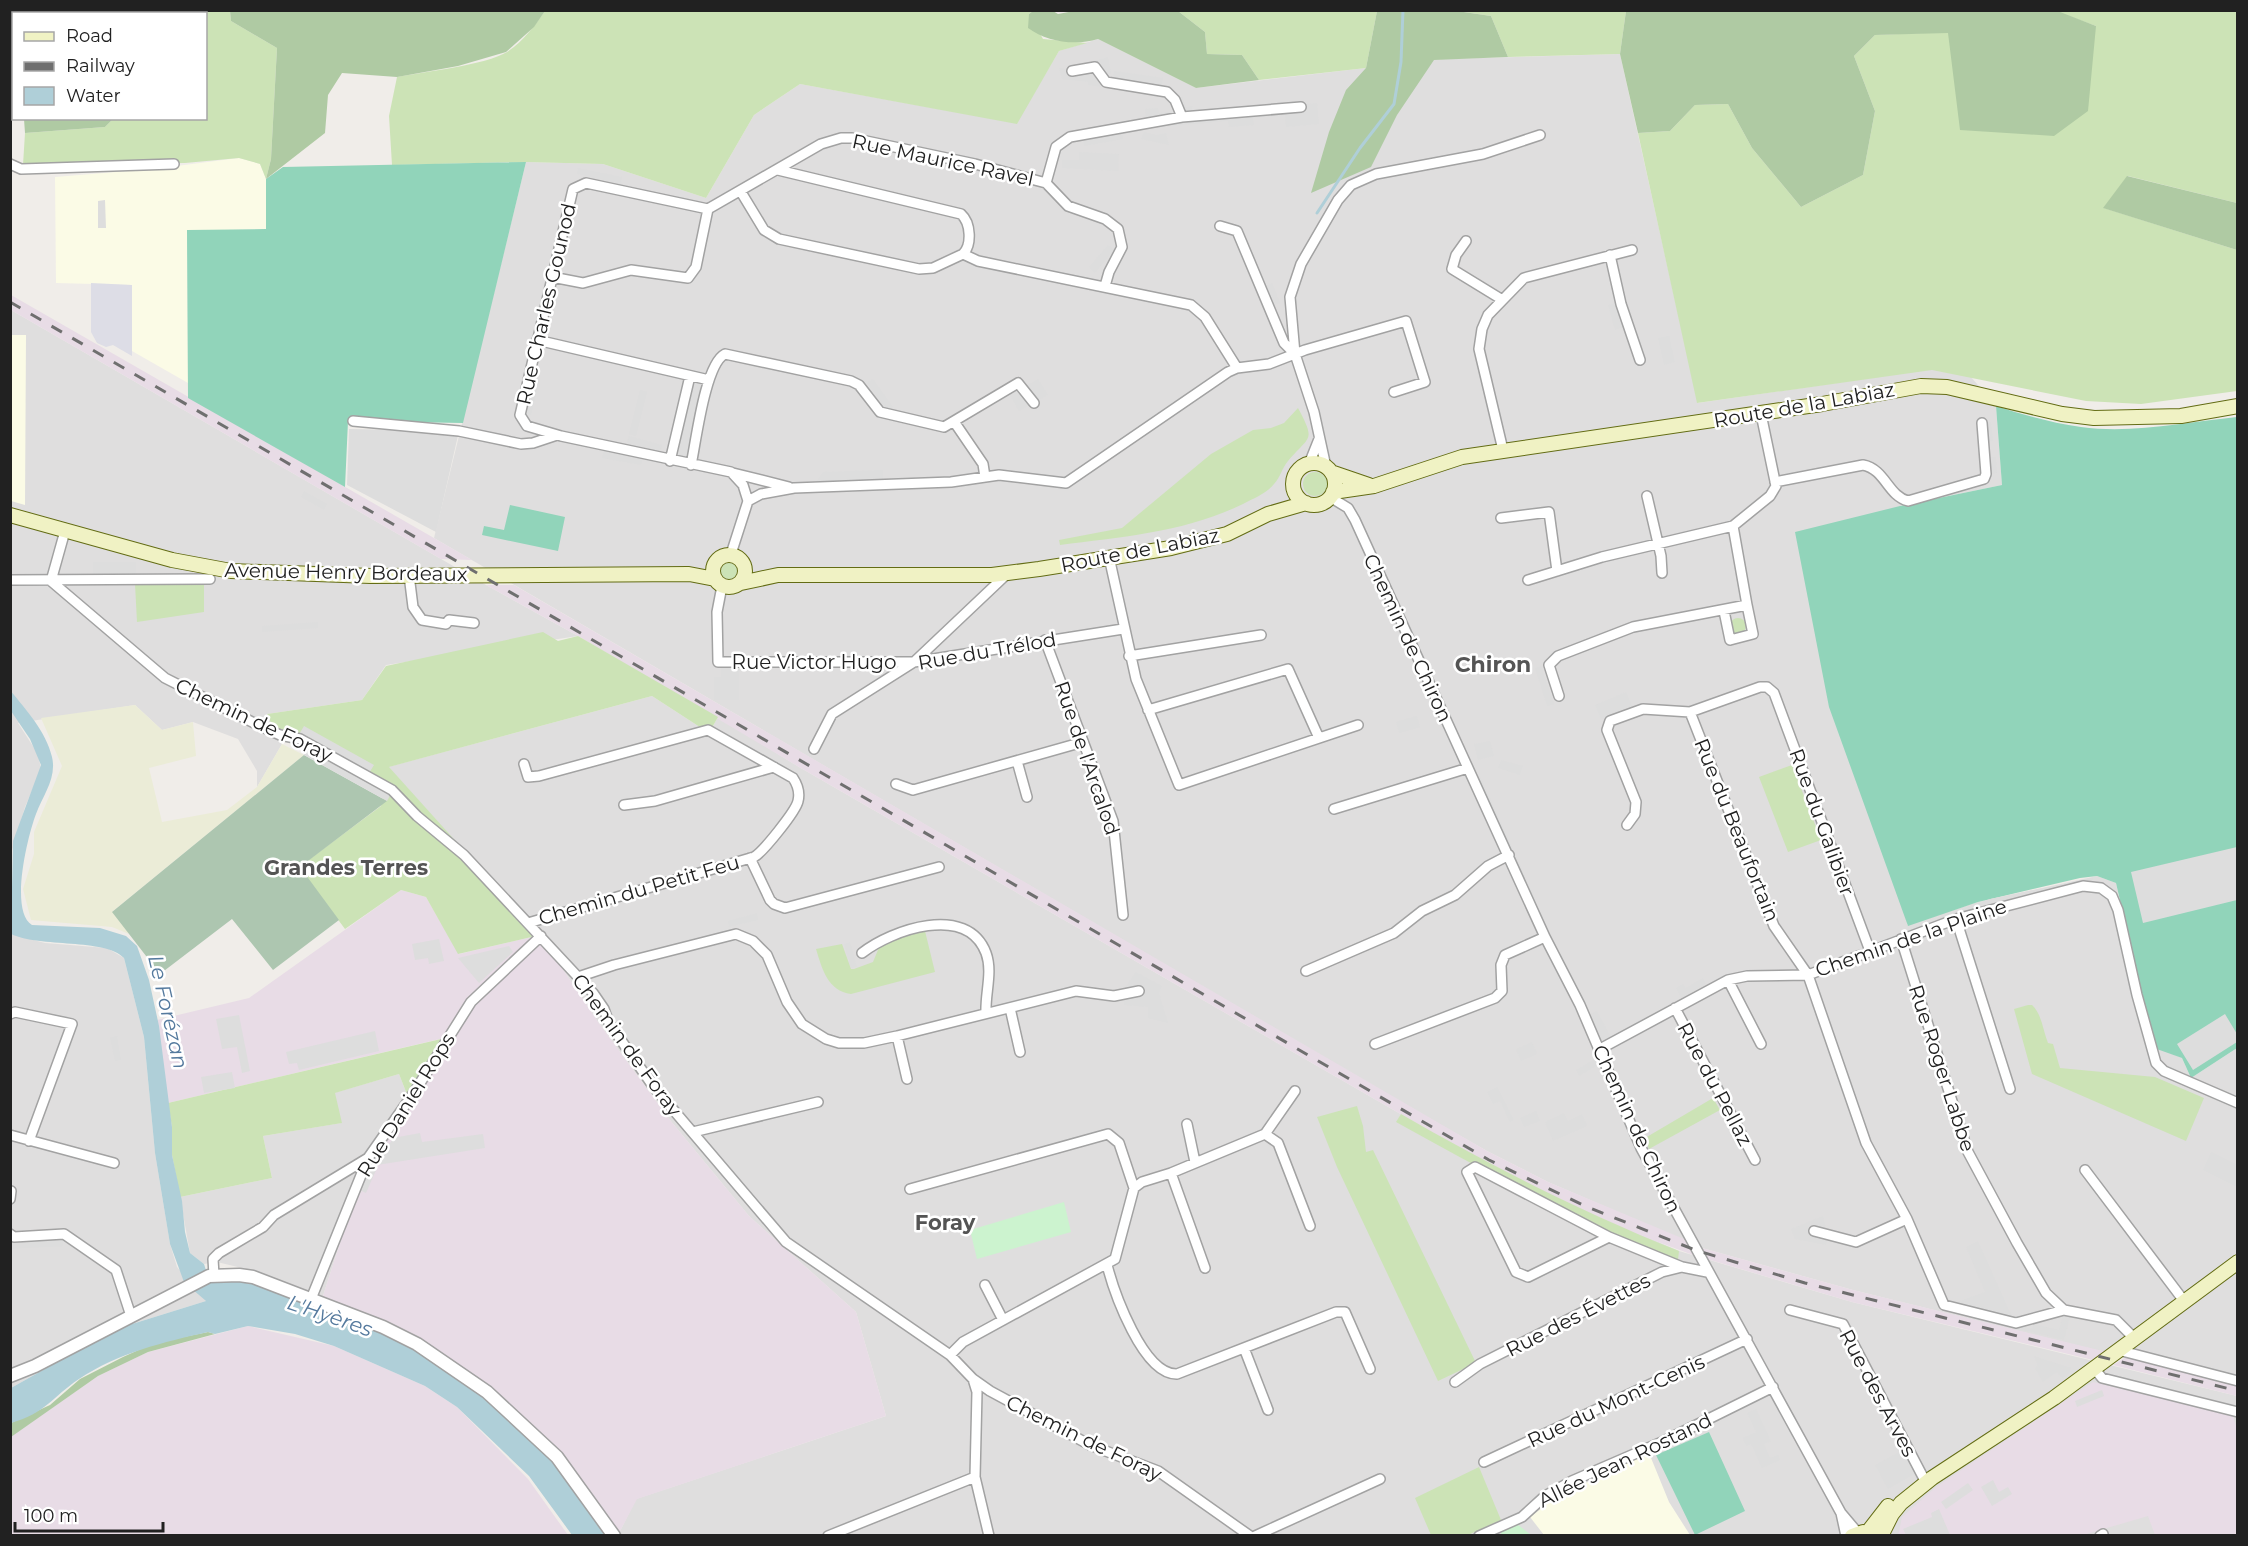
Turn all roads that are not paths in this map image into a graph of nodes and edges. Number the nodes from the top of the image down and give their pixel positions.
1 (1072, 70) dead end
2 (1300, 107) dead end
3 (1182, 117) junction
4 (1540, 135) dead end
5 (10, 164) edge
6 (174, 164) dead end
7 (778, 170) junction
8 (1046, 183) junction
9 (741, 192) junction
10 (708, 210) junction
11 (1220, 226) dead end
12 (1466, 241) dead end
13 (1632, 250) dead end
14 (963, 254) junction
15 (1610, 255) junction
16 (552, 277) junction
17 (1105, 286) junction
18 (1501, 299) junction
19 (537, 340) junction
20 (1295, 354) junction
21 (1640, 360) dead end
22 (1237, 368) junction
23 (690, 376) junction
24 (709, 380) junction
25 (1394, 392) dead end
26 (1034, 403) dead end
27 (2238, 406) edge
28 (1761, 414) junction
29 (353, 421) dead end
30 (955, 423) junction
31 (1982, 423) dead end
32 (557, 435) junction
33 (1319, 439) junction
34 (1503, 450) junction
35 (670, 461) junction
36 (1309, 464) junction
37 (691, 465) junction
38 (1329, 470) junction
39 (731, 472) junction
40 (985, 477) junction
41 (1775, 482) junction
42 (1374, 486) junction
43 (794, 488) junction
44 (1294, 488) junction
45 (1356, 489) junction
46 (1332, 495) junction
47 (1647, 496) dead end
48 (748, 501) junction
49 (1306, 503) junction
50 (1348, 508) junction
51 (1268, 514) junction
52 (10, 515) edge
53 (1501, 518) dead end
54 (1732, 526) junction
55 (65, 531) junction
56 (1658, 543) junction
57 (731, 554) junction
58 (1109, 557) junction
59 (745, 566) junction
60 (1557, 571) junction
61 (1008, 573) junction
62 (1662, 573) dead end
63 (778, 575) junction
64 (409, 576) junction
65 (717, 578) junction
66 (210, 579) dead end
67 (10, 580) edge
68 (1528, 580) dead end
69 (51, 581) junction
70 (741, 583) junction
71 (1747, 605) junction
72 (1724, 611) junction
73 (474, 623) dead end
74 (1123, 629) junction
75 (1261, 635) dead end
76 (1045, 640) junction
77 (1129, 656) junction
78 (914, 662) junction
79 (1559, 696) dead end
80 (1617, 704) dead end
81 (1148, 710) junction
82 (1690, 712) junction
83 (1622, 715) junction
84 (1358, 725) dead end
85 (1319, 738) junction
86 (1083, 742) junction
87 (814, 749) dead end
88 (1017, 761) junction
89 (524, 764) dead end
90 (774, 767) junction
91 (1468, 768) junction
92 (896, 784) dead end
93 (1027, 797) dead end
94 (624, 805) dead end
95 (1334, 809) dead end
96 (1627, 825) dead end
97 (1509, 855) junction
98 (750, 858) junction
99 (939, 867) dead end
100 (1123, 915) dead end
101 (1956, 919) junction
102 (528, 923) junction
103 (541, 936) junction
104 (1545, 937) junction
105 (1901, 939) junction
106 (1870, 951) junction
107 (862, 953) dead end
108 (1306, 971) dead end
109 (1808, 975) junction
110 (578, 977) junction
111 (1728, 980) junction
112 (1139, 991) dead end
113 (1010, 1008) junction
114 (1675, 1008) junction
115 (986, 1013) junction
116 (10, 1014) edge
117 (897, 1036) junction
118 (1375, 1044) dead end
119 (1761, 1044) dead end
120 (1600, 1049) junction
121 (1020, 1052) dead end
122 (907, 1078) dead end
123 (2010, 1089) dead end
124 (1295, 1091) dead end
125 (818, 1102) dead end
126 (2238, 1103) edge
127 (1186, 1124) dead end
128 (693, 1132) junction
129 (1265, 1134) junction
130 (10, 1135) edge
131 (29, 1141) junction
132 (368, 1158) junction
133 (1755, 1160) dead end
134 (1195, 1162) junction
135 (114, 1163) dead end
136 (2085, 1170) dead end
137 (1171, 1173) junction
138 (1134, 1188) junction
139 (910, 1189) dead end
140 (11, 1191) edge
141 (10, 1199) edge
142 (1907, 1219) junction
143 (1310, 1227) dead end
144 (1814, 1232) dead end
145 (10, 1234) edge
146 (1609, 1237) junction
147 (2238, 1262) edge
148 (1107, 1265) junction
149 (1682, 1267) junction
150 (1205, 1268) dead end
151 (1707, 1272) junction
152 (211, 1276) junction
153 (986, 1285) dead end
154 (311, 1299) junction
155 (2184, 1301) junction
156 (1790, 1310) dead end
157 (2064, 1310) junction
158 (131, 1316) junction
159 (1003, 1320) junction
160 (2134, 1338) junction
161 (1747, 1339) junction
162 (1244, 1348) junction
163 (2118, 1350) junction
164 (950, 1355) junction
165 (2094, 1368) junction
166 (1370, 1369) dead end
167 (10, 1376) edge
168 (973, 1379) junction
169 (2238, 1381) edge
170 (1455, 1382) dead end
171 (1773, 1387) junction
172 (1268, 1410) dead end
173 (2238, 1412) edge
174 (1964, 1456) junction
175 (1484, 1462) dead end
176 (1926, 1475) junction
177 (975, 1477) junction
178 (1380, 1479) dead end
179 (1894, 1511) junction
180 (1859, 1534) edge
181 (614, 1536) edge
182 (828, 1536) edge
183 (989, 1536) edge
184 (1252, 1536) edge
185 (1479, 1536) edge
186 (1881, 1536) edge

1 - 3 street
2 - 3 street
3 - 8 street
4 - 20 street
5 - 6 street
7 - 8 street, Rue Maurice Ravel
7 - 9 street, Rue Maurice Ravel
7 - 14 street
8 - 17 street, Rue Maurice Ravel
9 - 10 street, Rue Maurice Ravel
9 - 14 street
10 - 16 street
10 - 16 street, Rue Charles Gounod
11 - 20 street
12 - 18 street
13 - 15 street
14 - 17 street
15 - 18 street
15 - 21 street
16 - 19 street, Rue Charles Gounod
17 - 22 street
18 - 34 street
19 - 23 street
19 - 32 street, Rue Charles Gounod
20 - 22 street
20 - 25 street
20 - 33 street
22 - 40 street
23 - 24 street
23 - 35 street
24 - 30 street
24 - 37 street
26 - 30 street
27 - 28 main road, Route de la Labiaz
28 - 34 main road, Route de la Labiaz
28 - 41 street
29 - 32 street
30 - 40 street
31 - 41 street
32 - 35 street
33 - 36 street
33 - 38 street
34 - 42 main road, Route de la Labiaz
35 - 37 street
36 - 38 main road
36 - 44 main road
37 - 39 street
38 - 42 main road
38 - 46 main road
39 - 43 street
39 - 48 street
40 - 43 street
41 - 54 street
42 - 45 main road, Route de la Labiaz
43 - 48 street
44 - 49 main road
44 - 51 main road, Route de Labiaz
45 - 46 main road, Route de la Labiaz
45 - 50 street
46 - 49 main road
46 - 50 street
47 - 56 street
48 - 57 street
49 - 51 main road, Route de Labiaz
50 - 91 street, Chemin de Chiron
51 - 58 main road, Route de Labiaz
52 - 55 main road, Avenue Henry Bordeaux
53 - 60 street
54 - 56 street
54 - 71 street
55 - 64 main road, Avenue Henry Bordeaux
55 - 69 street
56 - 60 street
56 - 62 street
57 - 59 main road
57 - 65 main road
58 - 61 main road, Route de Labiaz
58 - 74 street
59 - 63 main road
59 - 70 main road
60 - 68 street
61 - 63 main road
61 - 78 street
63 - 70 main road
64 - 65 main road, Avenue Henry Bordeaux
64 - 73 street
65 - 70 main road
65 - 78 street, Rue Victor Hugo
66 - 69 street, Avenue Henry Bordeaux
67 - 69 street, Avenue Henry Bordeaux
69 - 102 street, Chemin de Foray
71 - 72 street
71 - 72 street
72 - 79 street
74 - 76 street, Rue du Trélod
74 - 77 street
75 - 77 street
76 - 78 street, Rue du Trélod
76 - 86 street, Rue de l'Arcalod
77 - 81 street
78 - 87 street, Rue du Trélod
80 - 83 street
81 - 85 street
81 - 85 street
82 - 83 street
82 - 106 street, Rue du Galibier
82 - 109 street, Rue du Beaufortain
83 - 96 street
84 - 85 street
86 - 88 street
86 - 100 street, Rue de l'Arcalod
88 - 92 street
88 - 93 street
89 - 90 street, Chemin du Petit Feu
90 - 94 street
90 - 98 street, Chemin du Petit Feu
91 - 95 street
91 - 97 street, Chemin de Chiron
97 - 104 street, Chemin de Chiron
97 - 108 street
98 - 99 street, Chemin du Petit Feu
98 - 102 street, Chemin du Petit Feu
101 - 105 street, Chemin de la Plaine
101 - 123 street
101 - 126 street, Chemin de la Plaine
102 - 103 street, Chemin de Foray
103 - 110 street, Chemin de Foray
103 - 132 street, Rue Daniel Rops
104 - 118 street
104 - 120 street, Chemin de Chiron
105 - 106 street, Chemin de la Plaine
105 - 157 street, Rue Roger Labbe
106 - 109 street, Chemin de la Plaine
107 - 115 street
109 - 111 street, Chemin de la Plaine
109 - 142 street, Rue du Beaufortain
110 - 117 street
110 - 128 street, Chemin de Foray
111 - 114 street, Chemin de la Plaine
111 - 119 street
112 - 113 street
113 - 115 street
113 - 121 street
114 - 120 street, Chemin de la Plaine
114 - 133 street, Rue du Pellaz
115 - 117 street
116 - 131 street
117 - 122 street
120 - 151 street, Chemin de Chiron
124 - 129 street
125 - 128 street
127 - 134 street
128 - 164 street, Chemin de Foray
129 - 134 street
129 - 143 street
130 - 131 street
131 - 135 street
132 - 152 street
132 - 154 street, Rue Daniel Rops
134 - 137 street
136 - 155 street
137 - 138 street
137 - 150 street
138 - 139 street
138 - 148 street
140 - 141 street
142 - 144 street
142 - 157 street, Rue du Beaufortain
145 - 158 street
146 - 146 street
146 - 149 street
147 - 155 main road
148 - 159 street
148 - 162 street
149 - 151 street, Rue des Évettes
149 - 170 street, Rue des Évettes
151 - 161 street, Chemin de Chiron
152 - 154 street
152 - 158 street
153 - 159 street
154 - 181 street
155 - 160 main road
156 - 176 street, Rue des Arves
157 - 160 street
158 - 167 street
159 - 164 street
160 - 163 main road
161 - 171 street, Chemin de Chiron
161 - 175 street, Rue du Mont-Cenis
162 - 166 street
162 - 172 street
163 - 165 main road
163 - 169 street
164 - 168 street, Chemin de Foray
165 - 173 street
165 - 174 main road
168 - 177 street
168 - 184 street, Chemin de Foray
171 - 180 street, Chemin de Chiron
171 - 185 street, Allée Jean Rostand
174 - 176 main road
174 - 179 main road
176 - 179 main road
176 - 180 main road
177 - 182 street
177 - 183 street
178 - 184 street
179 - 186 main road

